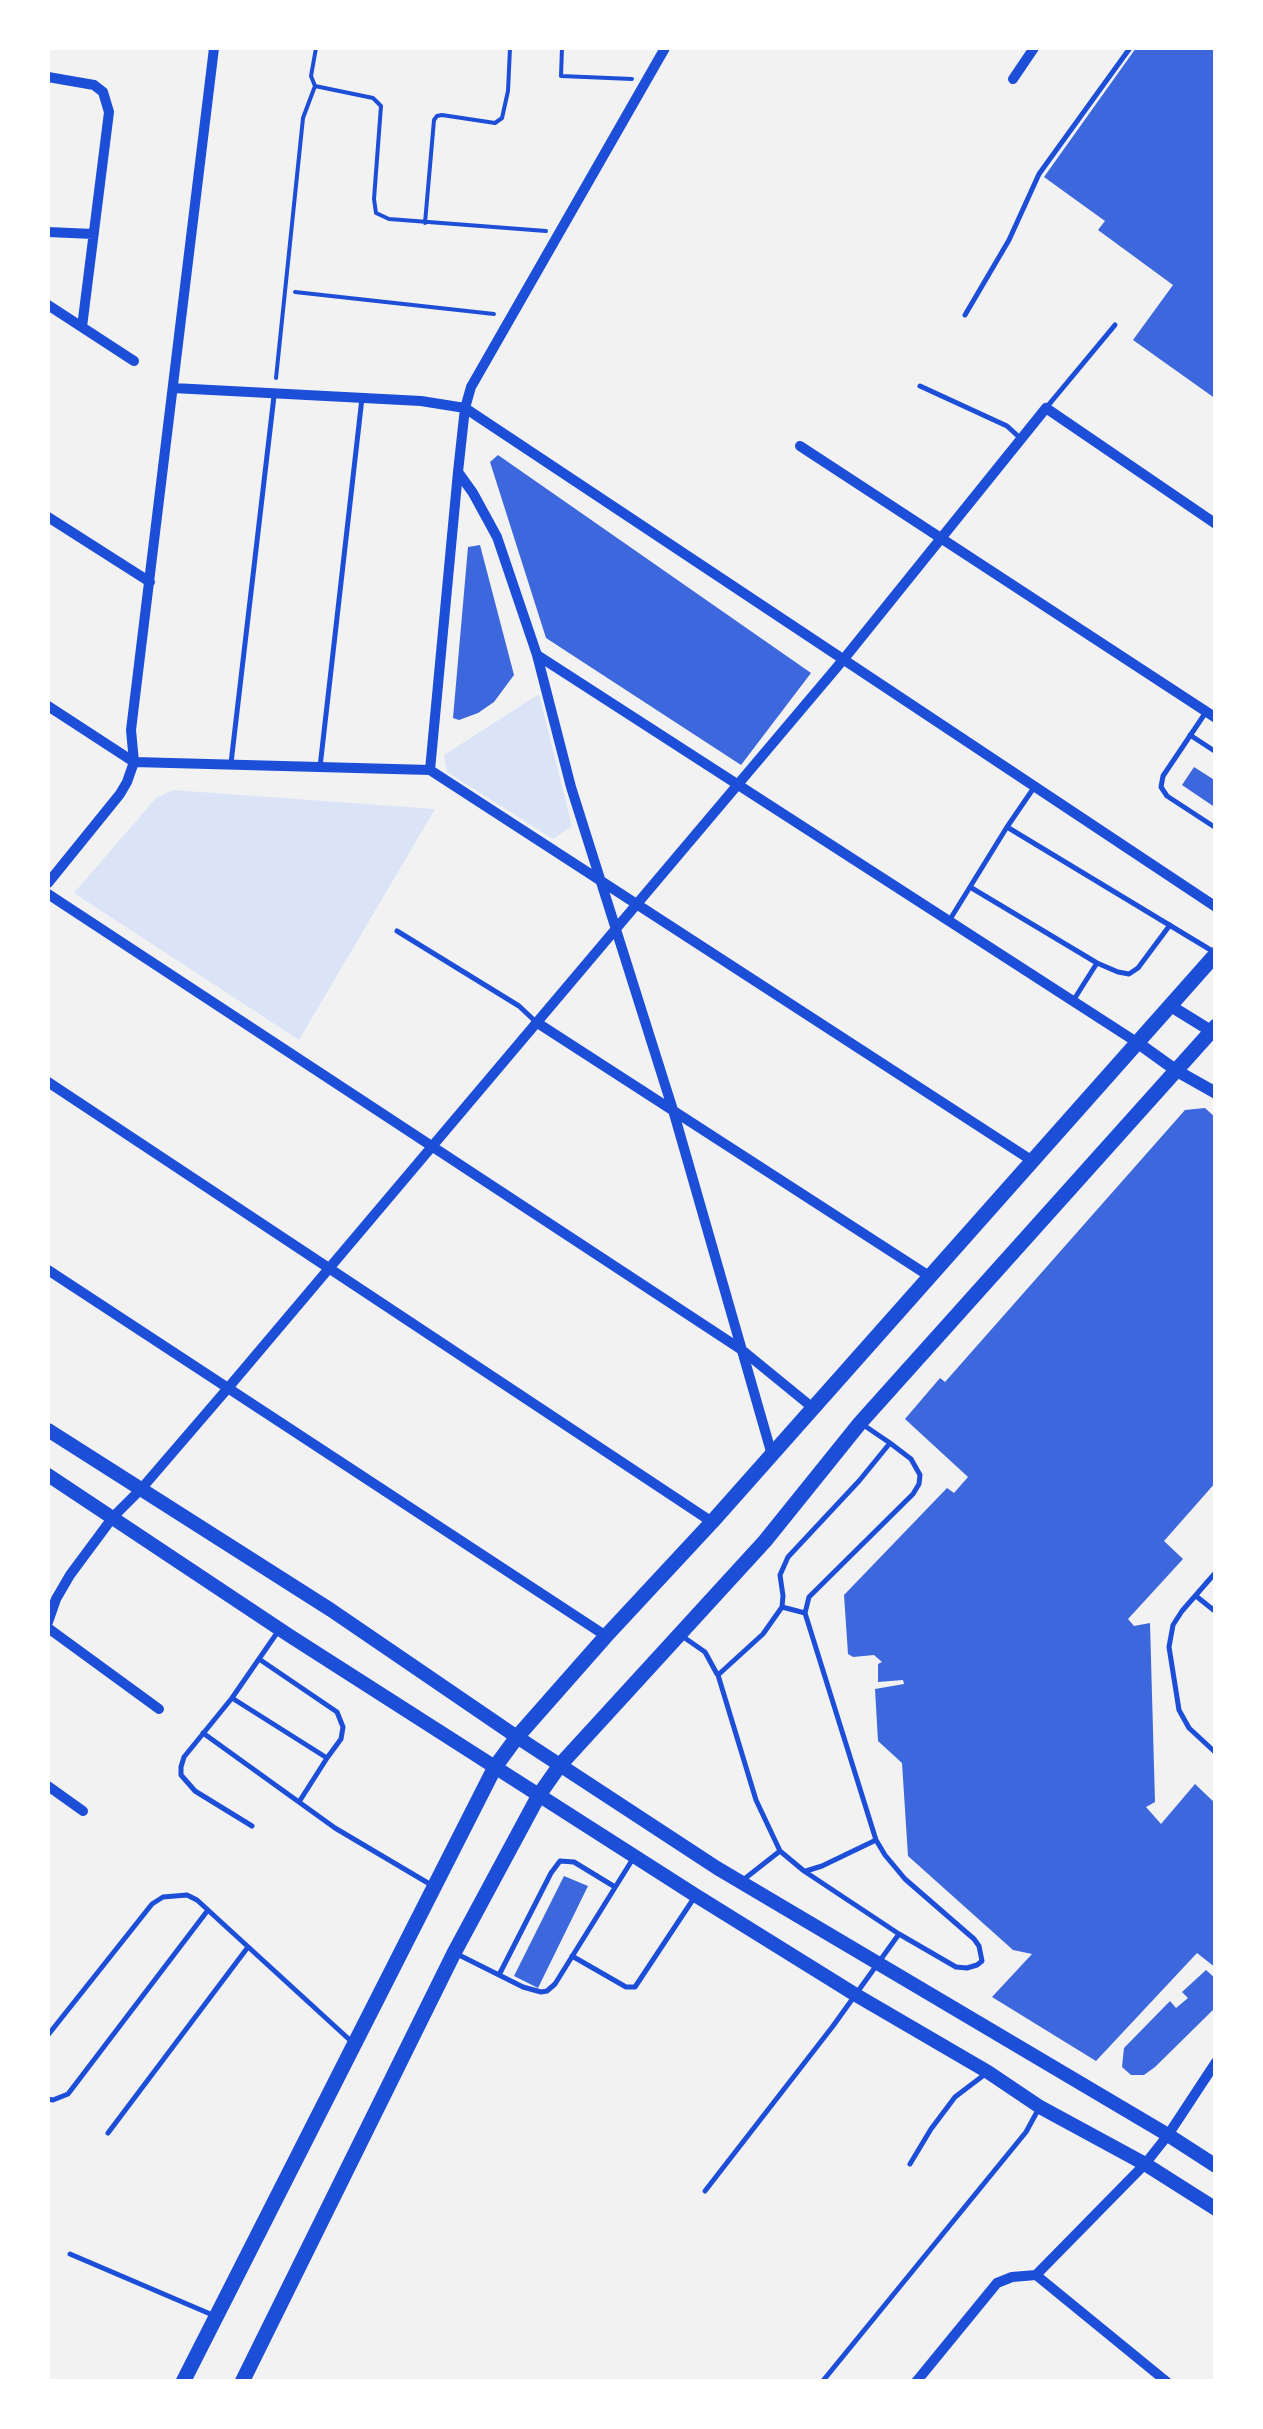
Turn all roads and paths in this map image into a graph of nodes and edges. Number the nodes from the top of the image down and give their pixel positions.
1 (214, 48) edge
2 (316, 48) edge
3 (510, 48) edge
4 (562, 48) edge
5 (665, 48) edge
6 (1034, 48) edge
7 (1130, 48) edge
8 (48, 77) edge
9 (1013, 79) dead end
10 (647, 80) junction
11 (315, 86) junction
12 (425, 223) junction
13 (48, 232) edge
14 (560, 232) junction
15 (92, 234) junction
16 (295, 292) dead end
17 (48, 305) edge
18 (965, 315) dead end
19 (511, 316) junction
20 (1115, 326) dead end
21 (82, 327) junction
22 (134, 360) dead end
23 (920, 386) dead end
24 (173, 388) junction
25 (275, 393) junction
26 (362, 398) junction
27 (465, 408) junction
28 (1046, 408) junction
29 (1021, 439) junction
30 (800, 446) dead end
31 (458, 472) junction
32 (48, 517) edge
33 (1216, 524) edge
34 (941, 538) junction
35 (150, 582) junction
36 (536, 654) junction
37 (843, 660) junction
38 (48, 706) edge
39 (1211, 715) edge
40 (1190, 735) junction
41 (1216, 752) edge
42 (134, 762) junction
43 (231, 764) junction
44 (320, 767) junction
45 (430, 770) junction
46 (738, 784) junction
47 (1034, 787) junction
48 (1006, 827) junction
49 (1216, 828) edge
50 (600, 881) junction
51 (48, 883) edge
52 (970, 886) junction
53 (48, 894) edge
54 (636, 904) junction
55 (1216, 908) edge
56 (949, 921) junction
57 (1170, 925) junction
58 (614, 930) junction
59 (397, 931) dead end
60 (1216, 953) edge
61 (1098, 962) junction
62 (1073, 1001) junction
63 (1169, 1005) junction
64 (536, 1022) junction
65 (1214, 1030) edge
66 (1138, 1043) junction
67 (1177, 1071) junction
68 (48, 1082) edge
69 (1216, 1093) edge
70 (673, 1110) junction
71 (432, 1146) junction
72 (1031, 1160) junction
73 (328, 1268) junction
74 (48, 1270) edge
75 (928, 1276) junction
76 (742, 1350) junction
77 (228, 1388) junction
78 (812, 1408) junction
79 (860, 1423) junction
80 (48, 1430) edge
81 (890, 1443) junction
82 (772, 1455) junction
83 (48, 1475) edge
84 (142, 1488) junction
85 (113, 1518) junction
86 (712, 1522) junction
87 (1216, 1572) edge
88 (1196, 1596) junction
89 (782, 1607) junction
90 (1216, 1612) edge
91 (805, 1614) junction
92 (48, 1625) edge
93 (280, 1629) junction
94 (680, 1634) junction
95 (606, 1636) junction
96 (259, 1659) junction
97 (718, 1675) junction
98 (232, 1698) junction
99 (159, 1710) dead end
100 (203, 1733) junction
101 (517, 1737) junction
102 (1214, 1749) edge
103 (327, 1758) junction
104 (560, 1765) junction
105 (496, 1766) junction
106 (48, 1786) edge
107 (540, 1795) junction
108 (299, 1802) junction
109 (84, 1811) dead end
110 (252, 1826) dead end
111 (876, 1840) junction
112 (780, 1850) junction
113 (634, 1856) junction
114 (804, 1872) junction
115 (741, 1882) junction
116 (434, 1886) junction
117 (615, 1887) junction
118 (696, 1895) junction
119 (208, 1910) junction
120 (899, 1934) junction
121 (248, 1946) junction
122 (454, 1953) junction
123 (572, 1956) junction
124 (880, 1963) junction
125 (498, 1975) junction
126 (856, 1995) junction
127 (48, 2035) edge
128 (354, 2044) junction
129 (1216, 2062) edge
130 (988, 2072) junction
131 (48, 2099) edge
132 (1040, 2107) junction
133 (108, 2134) dead end
134 (1168, 2135) junction
135 (910, 2164) dead end
136 (1145, 2164) junction
137 (1216, 2166) edge
138 (705, 2191) dead end
139 (1216, 2209) edge
140 (70, 2254) dead end
141 (1036, 2275) junction
142 (216, 2316) junction
143 (183, 2382) edge
144 (242, 2382) edge
145 (822, 2382) edge
146 (916, 2382) edge
147 (1168, 2382) edge

1 - 24 street
2 - 11 path
3 - 12 path
4 - 10 path
5 - 10 street
6 - 9 street
7 - 18 lane
8 - 15 street
10 - 14 street
11 - 12 path
11 - 25 path
12 - 14 path
13 - 15 street
14 - 19 street
15 - 21 street
16 - 19 path
17 - 21 street
19 - 27 street
20 - 28 lane
21 - 22 street
23 - 29 lane
24 - 25 street
24 - 35 street
25 - 26 street
25 - 43 lane
26 - 27 street
26 - 44 lane
27 - 31 street
27 - 37 street
28 - 29 street
28 - 33 street
29 - 34 street
30 - 34 street
31 - 36 street
31 - 45 street
32 - 35 street
34 - 37 street
34 - 39 street
35 - 42 street
36 - 46 street
36 - 50 street
37 - 46 street
37 - 47 street
38 - 42 street
39 - 40 lane
40 - 41 lane
40 - 49 lane
42 - 43 street
42 - 51 street
43 - 44 street
44 - 45 street
45 - 50 street
46 - 54 street
46 - 56 street
47 - 48 lane
47 - 55 street
48 - 52 lane
48 - 57 lane
50 - 54 street
50 - 58 street
52 - 56 lane
52 - 61 lane
53 - 71 street
54 - 58 street
54 - 72 street
56 - 62 street
57 - 60 lane
57 - 61 lane
58 - 64 street
58 - 70 street
59 - 64 lane
60 - 63 main road
61 - 62 lane
62 - 66 street
63 - 65 street
63 - 66 main road
64 - 70 street
64 - 71 street
65 - 67 main road
66 - 67 street
66 - 72 main road
67 - 69 street
67 - 79 main road
68 - 73 street
70 - 75 street
70 - 76 street
71 - 73 street
71 - 76 street
72 - 75 main road
73 - 77 street
73 - 86 street
74 - 77 street
75 - 78 main road
76 - 78 street
76 - 82 street
77 - 84 street
77 - 95 street
78 - 82 main road
79 - 81 lane
79 - 94 main road
80 - 84 main road
81 - 89 lane
81 - 91 lane
82 - 86 main road
83 - 85 main road
84 - 85 street
84 - 101 main road
85 - 92 street
85 - 93 main road
86 - 95 main road
87 - 88 lane
88 - 90 lane
88 - 102 lane
89 - 91 lane
89 - 97 lane
91 - 111 lane
92 - 99 street
93 - 96 lane
93 - 105 main road
94 - 97 lane
94 - 104 main road
95 - 101 main road
96 - 98 lane
96 - 103 lane
97 - 112 lane
98 - 100 lane
98 - 103 lane
100 - 108 lane
100 - 110 lane
101 - 104 main road
101 - 105 main road
103 - 108 lane
104 - 107 main road
104 - 115 main road
105 - 107 main road
105 - 116 main road
106 - 109 street
107 - 113 main road
107 - 122 main road
108 - 116 lane
111 - 114 lane
111 - 120 lane
112 - 114 lane
112 - 115 lane
113 - 117 lane
113 - 118 main road
114 - 120 lane
115 - 124 main road
116 - 128 main road
117 - 123 lane
117 - 125 lane
118 - 123 lane
118 - 126 main road
119 - 121 lane
119 - 127 lane
119 - 131 lane
120 - 124 lane
121 - 128 lane
121 - 133 lane
122 - 125 lane
122 - 144 main road
123 - 125 lane
124 - 126 lane
124 - 134 main road
126 - 130 main road
126 - 138 lane
128 - 142 main road
129 - 134 street
130 - 132 main road
130 - 135 lane
132 - 136 main road
132 - 145 lane
134 - 136 street
134 - 137 main road
136 - 139 main road
136 - 141 street
140 - 142 lane
141 - 146 street
141 - 147 street
142 - 143 main road

